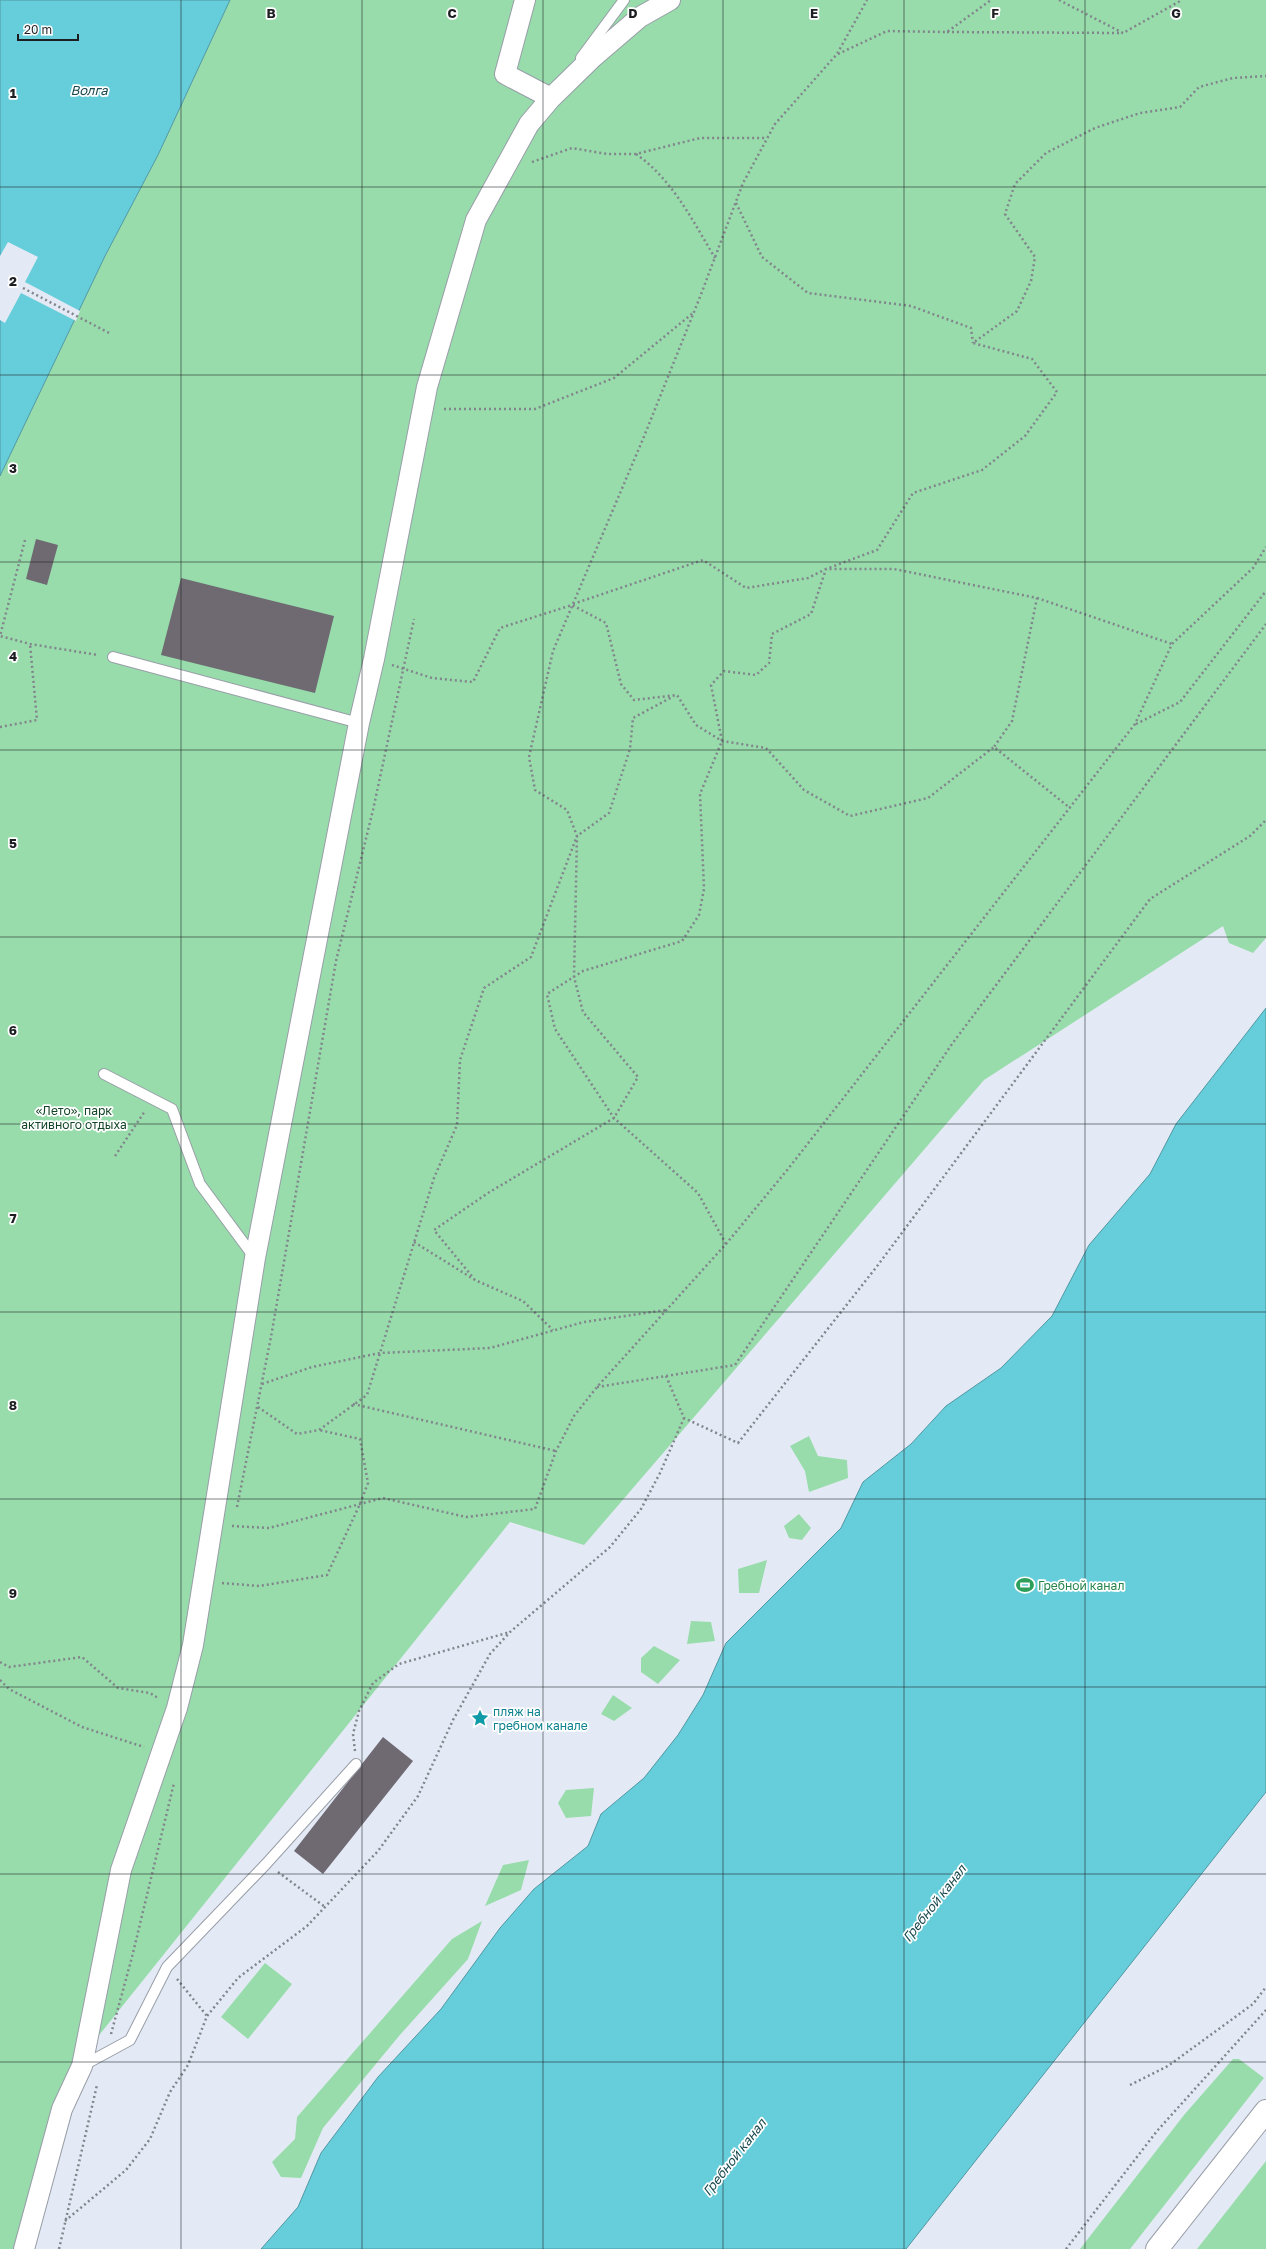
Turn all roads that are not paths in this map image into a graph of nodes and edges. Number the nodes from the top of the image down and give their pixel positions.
1 (525, 0) edge
2 (624, 0) edge
3 (670, 0) edge
4 (551, 98) junction
5 (113, 657) road end
6 (359, 723) junction
7 (104, 1074) dead end
8 (255, 1258) junction
9 (356, 1764) road end
10 (82, 2066) junction
11 (1266, 2111) edge
12 (24, 2249) edge
13 (1157, 2249) edge

1 - 4 street
2 - 4 lane
3 - 4 street
4 - 6 street
5 - 6 lane
6 - 8 street
7 - 8 lane
8 - 10 street
9 - 10 lane
10 - 12 street
11 - 13 street

